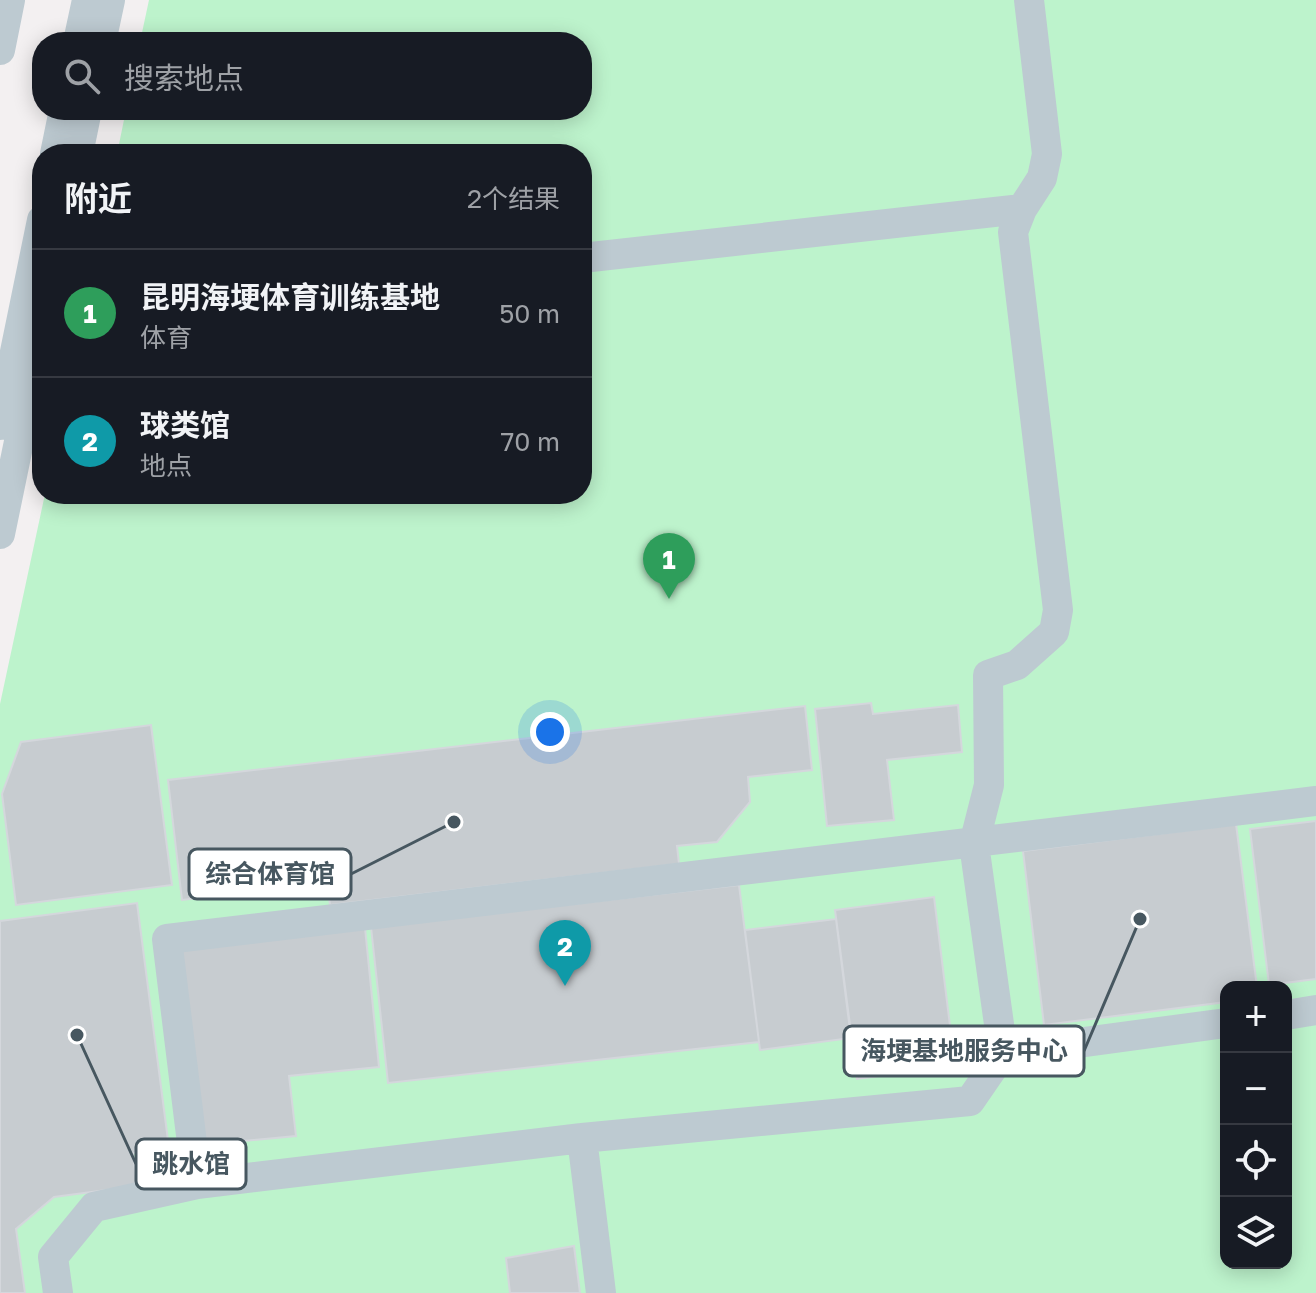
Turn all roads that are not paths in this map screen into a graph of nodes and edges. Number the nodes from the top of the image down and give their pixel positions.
1 (10, 0) edge
2 (87, 0) edge
3 (110, 0) edge
4 (1029, 0) edge
5 (80, 32) edge
6 (103, 32) edge
7 (0, 50) edge
8 (62, 120) edge
9 (85, 120) edge
10 (57, 144) edge
11 (80, 144) edge
12 (1022, 209) junction
13 (592, 257) edge
14 (32, 269) edge
15 (32, 379) edge
16 (0, 425) edge
17 (0, 534) edge
18 (1316, 801) edge
19 (974, 844) junction
20 (1316, 1010) edge
21 (1292, 1014) edge
22 (1220, 1024) edge
23 (1003, 1053) junction
24 (582, 1138) junction
25 (197, 1184) junction
26 (58, 1293) edge
27 (601, 1293) edge

1 - 7 street
2 - 5 street
3 - 6 street
4 - 12 street
8 - 10 street
9 - 11 street
12 - 13 street
12 - 19 street
14 - 16 street
15 - 17 street
18 - 19 street
19 - 23 street
19 - 25 street
20 - 21 street
22 - 23 street
23 - 24 street
24 - 25 street
24 - 27 street
25 - 26 street

